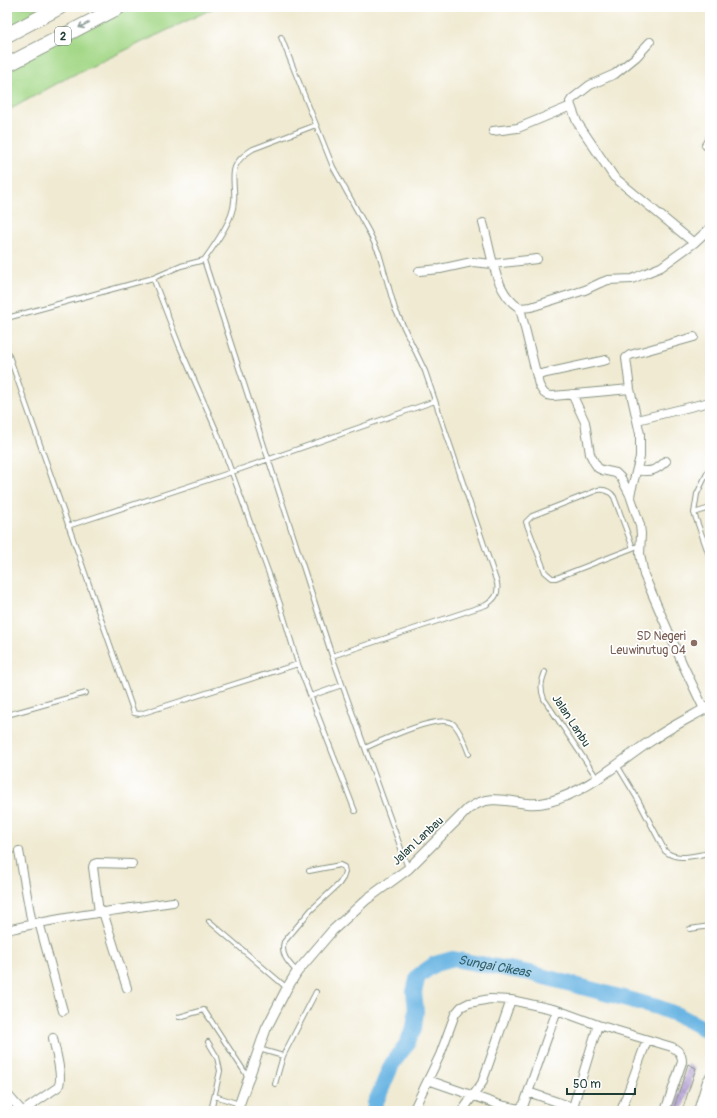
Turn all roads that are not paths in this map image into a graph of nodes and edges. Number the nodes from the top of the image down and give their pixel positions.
1 (60, 7) edge
2 (119, 7) edge
3 (7, 35) edge
4 (281, 37) dead end
5 (650, 42) dead end
6 (7, 65) edge
7 (570, 106) junction
8 (316, 125) junction
9 (493, 131) dead end
10 (483, 223) dead end
11 (710, 228) edge
12 (694, 243) junction
13 (537, 259) dead end
14 (204, 260) junction
15 (493, 264) junction
16 (419, 271) dead end
17 (153, 278) junction
18 (520, 308) junction
19 (7, 318) edge
20 (694, 336) dead end
21 (7, 350) edge
22 (606, 360) dead end
23 (537, 375) junction
24 (630, 389) junction
25 (572, 394) junction
26 (435, 401) junction
27 (710, 402) edge
28 (637, 420) junction
29 (268, 459) junction
30 (666, 461) dead end
31 (710, 467) edge
32 (638, 470) junction
33 (232, 472) junction
34 (630, 495) junction
35 (710, 508) edge
36 (694, 513) junction
37 (68, 526) junction
38 (637, 547) junction
39 (710, 558) edge
40 (332, 656) junction
41 (298, 664) junction
42 (545, 672) dead end
43 (342, 684) junction
44 (86, 693) dead end
45 (311, 696) junction
46 (707, 707) edge
47 (7, 715) edge
48 (365, 748) junction
49 (469, 754) dead end
50 (617, 764) junction
51 (597, 778) junction
52 (355, 811) dead end
53 (19, 850) dead end
54 (710, 853) edge
55 (132, 864) dead end
56 (408, 869) junction
57 (309, 871) dead end
58 (173, 902) dead end
59 (101, 912) junction
60 (209, 921) dead end
61 (35, 923) junction
62 (710, 926) edge
63 (690, 929) dead end
64 (7, 930) edge
65 (297, 972) junction
66 (127, 988) dead end
67 (287, 988) junction
68 (316, 992) dead end
69 (511, 1000) junction
70 (557, 1010) junction
71 (63, 1011) dead end
72 (179, 1017) dead end
73 (598, 1025) junction
74 (52, 1038) dead end
75 (647, 1040) junction
76 (208, 1042) dead end
77 (259, 1049) junction
78 (283, 1056) junction
79 (710, 1077) edge
80 (249, 1079) junction
81 (428, 1080) junction
82 (275, 1084) dead end
83 (528, 1092) junction
84 (7, 1094) edge
85 (473, 1095) junction
86 (215, 1096) junction
87 (238, 1107) edge
88 (573, 1107) junction
89 (499, 1108) edge
90 (23, 1111) edge
91 (211, 1111) edge
92 (413, 1111) edge
93 (463, 1111) edge
94 (584, 1111) edge
95 (621, 1111) edge
96 (665, 1111) edge
97 (698, 1111) edge

1 - 3 highway, 2
2 -> 6 highway, 2
4 - 8 lane
5 - 7 street
7 - 9 street
7 - 12 street
8 - 14 lane
8 - 26 lane
10 - 15 street
11 - 12 street
12 - 18 street
13 - 15 street
14 - 17 lane
14 - 29 lane
15 - 16 street
15 - 18 street
17 - 19 lane
17 - 33 lane
18 - 23 street
20 - 24 street
21 - 37 lane
22 - 23 street
23 - 25 street
24 - 25 street
24 - 28 street
25 - 34 street
26 - 29 lane
26 - 40 lane
27 - 28 street
28 - 32 street
29 - 33 lane
29 - 40 lane
30 - 32 street
31 - 36 lane
32 - 34 street
33 - 37 lane
33 - 41 lane
34 - 38 street
35 - 36 lane
36 - 39 lane
37 - 41 lane
38 - 38 lane
38 - 46 street
40 - 43 lane
41 - 45 lane
42 - 51 lane, Jalan Lanbu
43 - 45 lane
43 - 48 lane
44 - 47 lane
45 - 52 lane
46 - 50 street, Jalan Lanbau
48 - 49 lane
48 - 56 lane
50 - 51 street, Jalan Lanbau
50 - 54 lane
51 - 56 street, Jalan Lanbau
53 - 61 street
55 - 59 street
56 - 65 street, Jalan Lanbau
57 - 65 lane
58 - 59 street
59 - 61 street
59 - 66 street
60 - 67 lane
61 - 64 street
61 - 71 street
62 - 63 lane
65 - 67 street, Jalan Lanbau
67 - 77 street, Jalan Lanbau
68 - 78 lane
69 - 70 street
69 - 81 street
69 - 85 street
70 - 73 street
70 - 83 street
72 - 80 lane
73 - 75 street
73 - 88 street
74 - 90 street
75 - 95 street
75 - 96 street
76 - 86 lane
77 - 78 lane
77 - 80 street, Jalan Lanbau
78 - 82 lane
79 - 97 street
80 - 87 street, Jalan Lanbau
81 - 85 street
81 - 92 street
83 - 88 street
83 - 89 street
84 - 90 street
85 - 89 street
85 - 93 street
86 - 87 lane
86 - 91 lane
88 - 94 street

